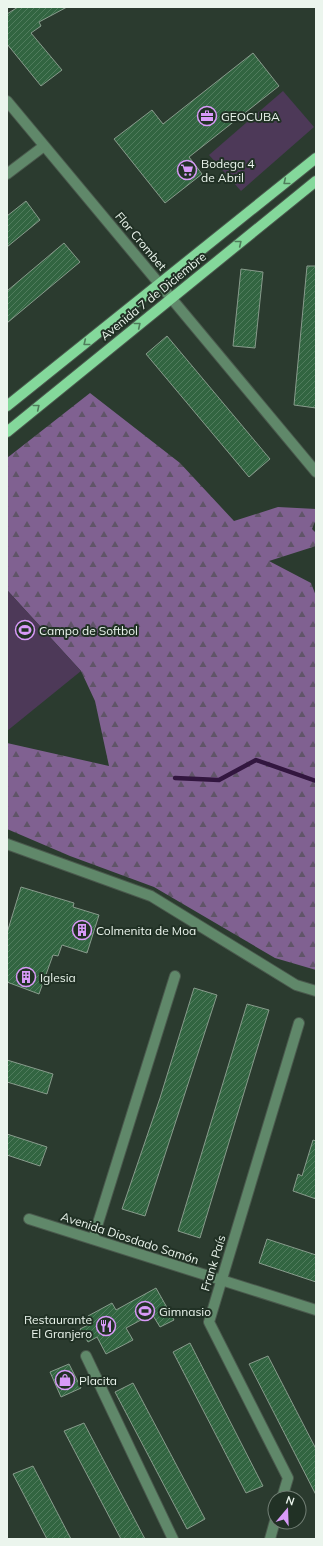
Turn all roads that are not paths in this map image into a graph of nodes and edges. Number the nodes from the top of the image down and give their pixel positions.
1 (7, 101) edge
2 (44, 146) junction
3 (316, 158) edge
4 (7, 174) edge
5 (316, 181) edge
6 (159, 284) junction
7 (171, 298) junction
8 (7, 406) edge
9 (7, 432) edge
10 (316, 472) edge
11 (7, 844) edge
12 (175, 976) dead end
13 (316, 990) edge
14 (299, 1023) dead end
15 (29, 1219) dead end
16 (93, 1240) junction
17 (222, 1280) junction
18 (316, 1310) edge
19 (86, 1356) dead end
20 (284, 1490) edge
21 (173, 1539) edge

1 - 2 street, Flor Crombet
2 - 4 street
2 - 6 street, Flor Crombet
3 -> 6 main road, Avenida 7 de Diciembre
7 -> 5 main road, Avenida 7 de Diciembre
6 - 7 street, Flor Crombet
6 -> 8 main road, Avenida 7 de Diciembre
9 -> 7 main road, Avenida 7 de Diciembre
7 - 10 street, Flor Crombet
11 - 13 street
12 - 16 street
14 - 17 street, Frank País
15 - 16 street, Avenida Diosdado Samón
16 - 17 street, Avenida Diosdado Samón
17 - 18 street, Avenida Diosdado Samón
17 - 20 street, Frank País
19 - 21 street

